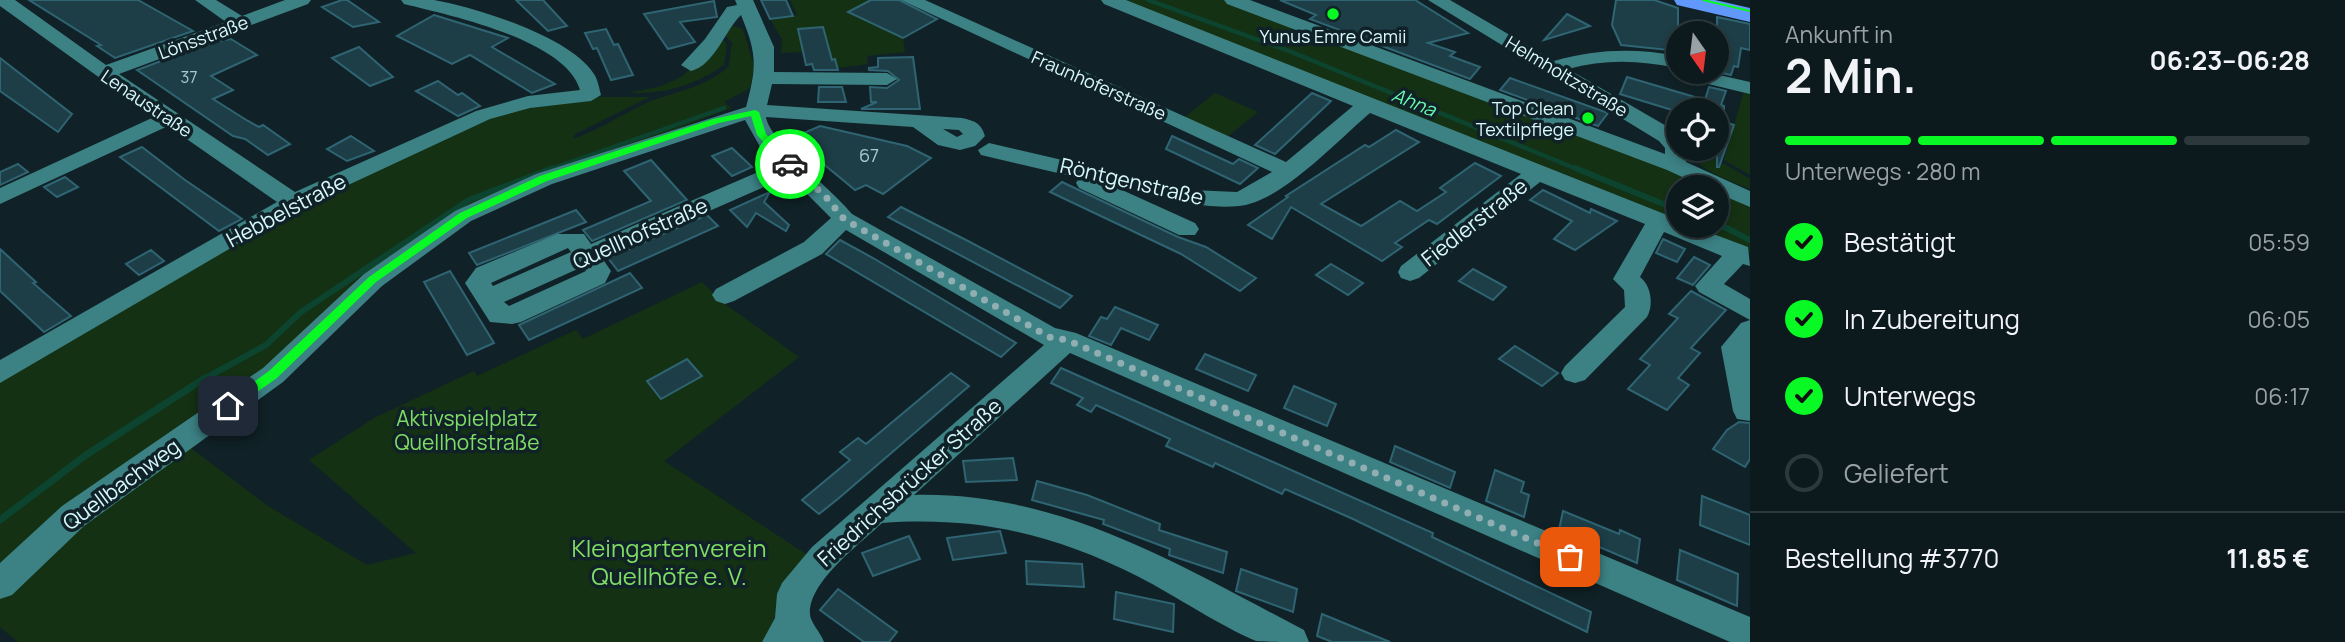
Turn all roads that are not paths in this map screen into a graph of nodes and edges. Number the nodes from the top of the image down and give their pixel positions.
1 (3, 0) edge
2 (204, 0) edge
3 (302, 0) edge
4 (410, 0) edge
5 (910, 0) edge
6 (1110, 0) edge
7 (1233, 0) edge
8 (1437, 0) edge
9 (1685, 0) edge
10 (1735, 0) edge
11 (745, 4) edge
12 (1750, 4) edge
13 (1750, 15) edge
14 (240, 23) junction
15 (1666, 59) edge
16 (691, 65) dead end
17 (1666, 69) edge
18 (1561, 72) junction
19 (104, 73) junction
20 (764, 78) junction
21 (887, 79) dead end
22 (1729, 83) edge
23 (1750, 88) edge
24 (591, 95) joint
25 (1369, 103) junction
26 (755, 112) junction
27 (169, 118) junction
28 (920, 122) dead end
29 (989, 150) dead end
30 (1045, 162) junction
31 (1675, 165) junction
32 (792, 166) junction
33 (1289, 171) junction
34 (1538, 172) junction
35 (0, 197) edge
36 (1750, 200) edge
37 (293, 202) junction
38 (844, 219) junction
39 (1659, 220) junction
40 (1187, 229) dead end
41 (588, 256) junction
42 (1744, 256) edge
43 (1410, 272) dead end
44 (725, 295) dead end
45 (1750, 311) edge
46 (1750, 330) edge
47 (1067, 340) junction
48 (0, 373) edge
49 (1575, 373) dead end
50 (1747, 411) dead end
51 (872, 510) junction
52 (0, 584) edge
53 (1750, 634) edge
54 (793, 635) edge
55 (1292, 642) edge

1 - 19 street, Lenaustraße
2 - 14 street
3 - 14 street, Lönsstraße
4 - 24 street
5 - 33 street, Fraunhoferstraße
6 - 25 street, Fiedlerstraße
7 - 31 street
8 - 18 street, Helmholtzstraße
9 - 13 main road
10 - 12 main road
11 - 16 street
11 - 20 street
14 - 19 street, Lönsstraße
15 - 18 street
17 - 18 street
18 - 31 street, Helmholtzstraße
19 - 27 street, Lenaustraße
20 - 21 street
20 - 26 street
22 - 23 street
24 - 37 street, Hebbelstraße
25 - 33 street, Röntgenstraße
25 - 34 street, Fiedlerstraße
26 - 28 street, Quellbachweg
26 - 32 street
26 - 52 street, Quellbachweg
27 - 35 street
27 - 37 street, Lenaustraße
29 - 30 street, Röntgenstraße
30 - 33 street, Röntgenstraße
30 - 40 street
31 - 36 street
32 - 38 street
32 - 41 street, Quellhofstraße
34 - 39 street, Fiedlerstraße
34 - 43 street, Fiedlerstraße
37 - 48 street, Hebbelstraße
38 - 44 street
38 - 47 street
39 - 42 street, Fiedlerstraße
39 - 49 street
41 - 41 street
42 - 45 street
46 - 50 street
47 - 51 street, Friedrichsbrücker Straße
47 - 53 street
51 - 54 street, Friedrichsbrücker Straße
51 - 55 street

